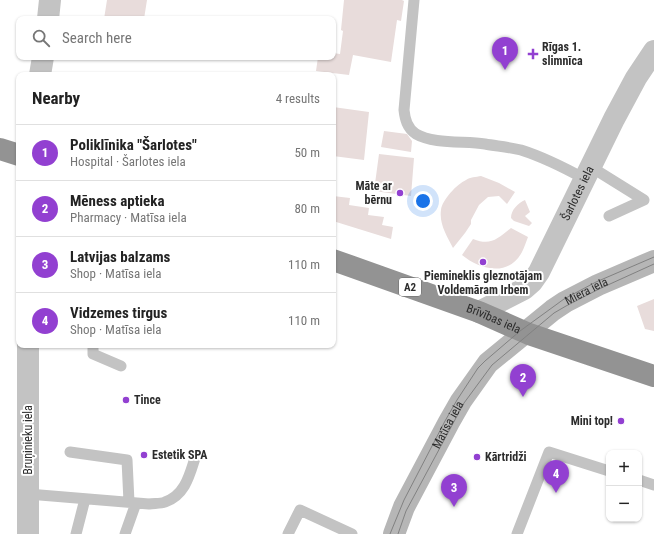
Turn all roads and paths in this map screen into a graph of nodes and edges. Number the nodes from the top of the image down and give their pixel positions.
1 (50, 0) edge
2 (414, 0) edge
3 (48, 16) edge
4 (654, 51) edge
5 (42, 60) edge
6 (40, 72) edge
7 (0, 149) edge
8 (16, 154) edge
9 (588, 173) junction
10 (609, 216) dead end
11 (654, 260) edge
12 (336, 261) edge
13 (479, 312) junction
14 (525, 332) junction
15 (28, 348) edge
16 (93, 348) edge
17 (121, 366) dead end
18 (654, 376) edge
19 (70, 452) dead end
20 (196, 455) dead end
21 (606, 470) edge
22 (642, 481) edge
23 (654, 485) edge
24 (28, 494) junction
25 (85, 499) junction
26 (133, 502) junction
27 (28, 534) edge
28 (76, 534) edge
29 (125, 534) edge
30 (288, 534) edge
31 (352, 534) edge
32 (394, 534) edge
33 (517, 534) edge

1 - 3 street
2 - 9 lane
4 - 9 street, Šarlotes iela
5 - 6 street
7 - 8 highway
9 - 10 lane
9 - 13 street, Šarlotes iela
11 - 14 street, Miera iela
12 - 13 highway, Brīvības iela / A2
13 - 14 highway, Brīvības iela / A2
14 - 18 highway, Brīvības iela / A2
14 - 32 street, Matīsa iela
15 - 24 street, Bruņinieku iela
16 - 17 lane
19 - 26 lane
20 - 26 lane
21 - 33 lane
22 - 23 lane
24 - 25 lane
24 - 27 street, Bruņinieku iela
25 - 26 lane
25 - 28 lane
26 - 29 lane
30 - 31 lane

